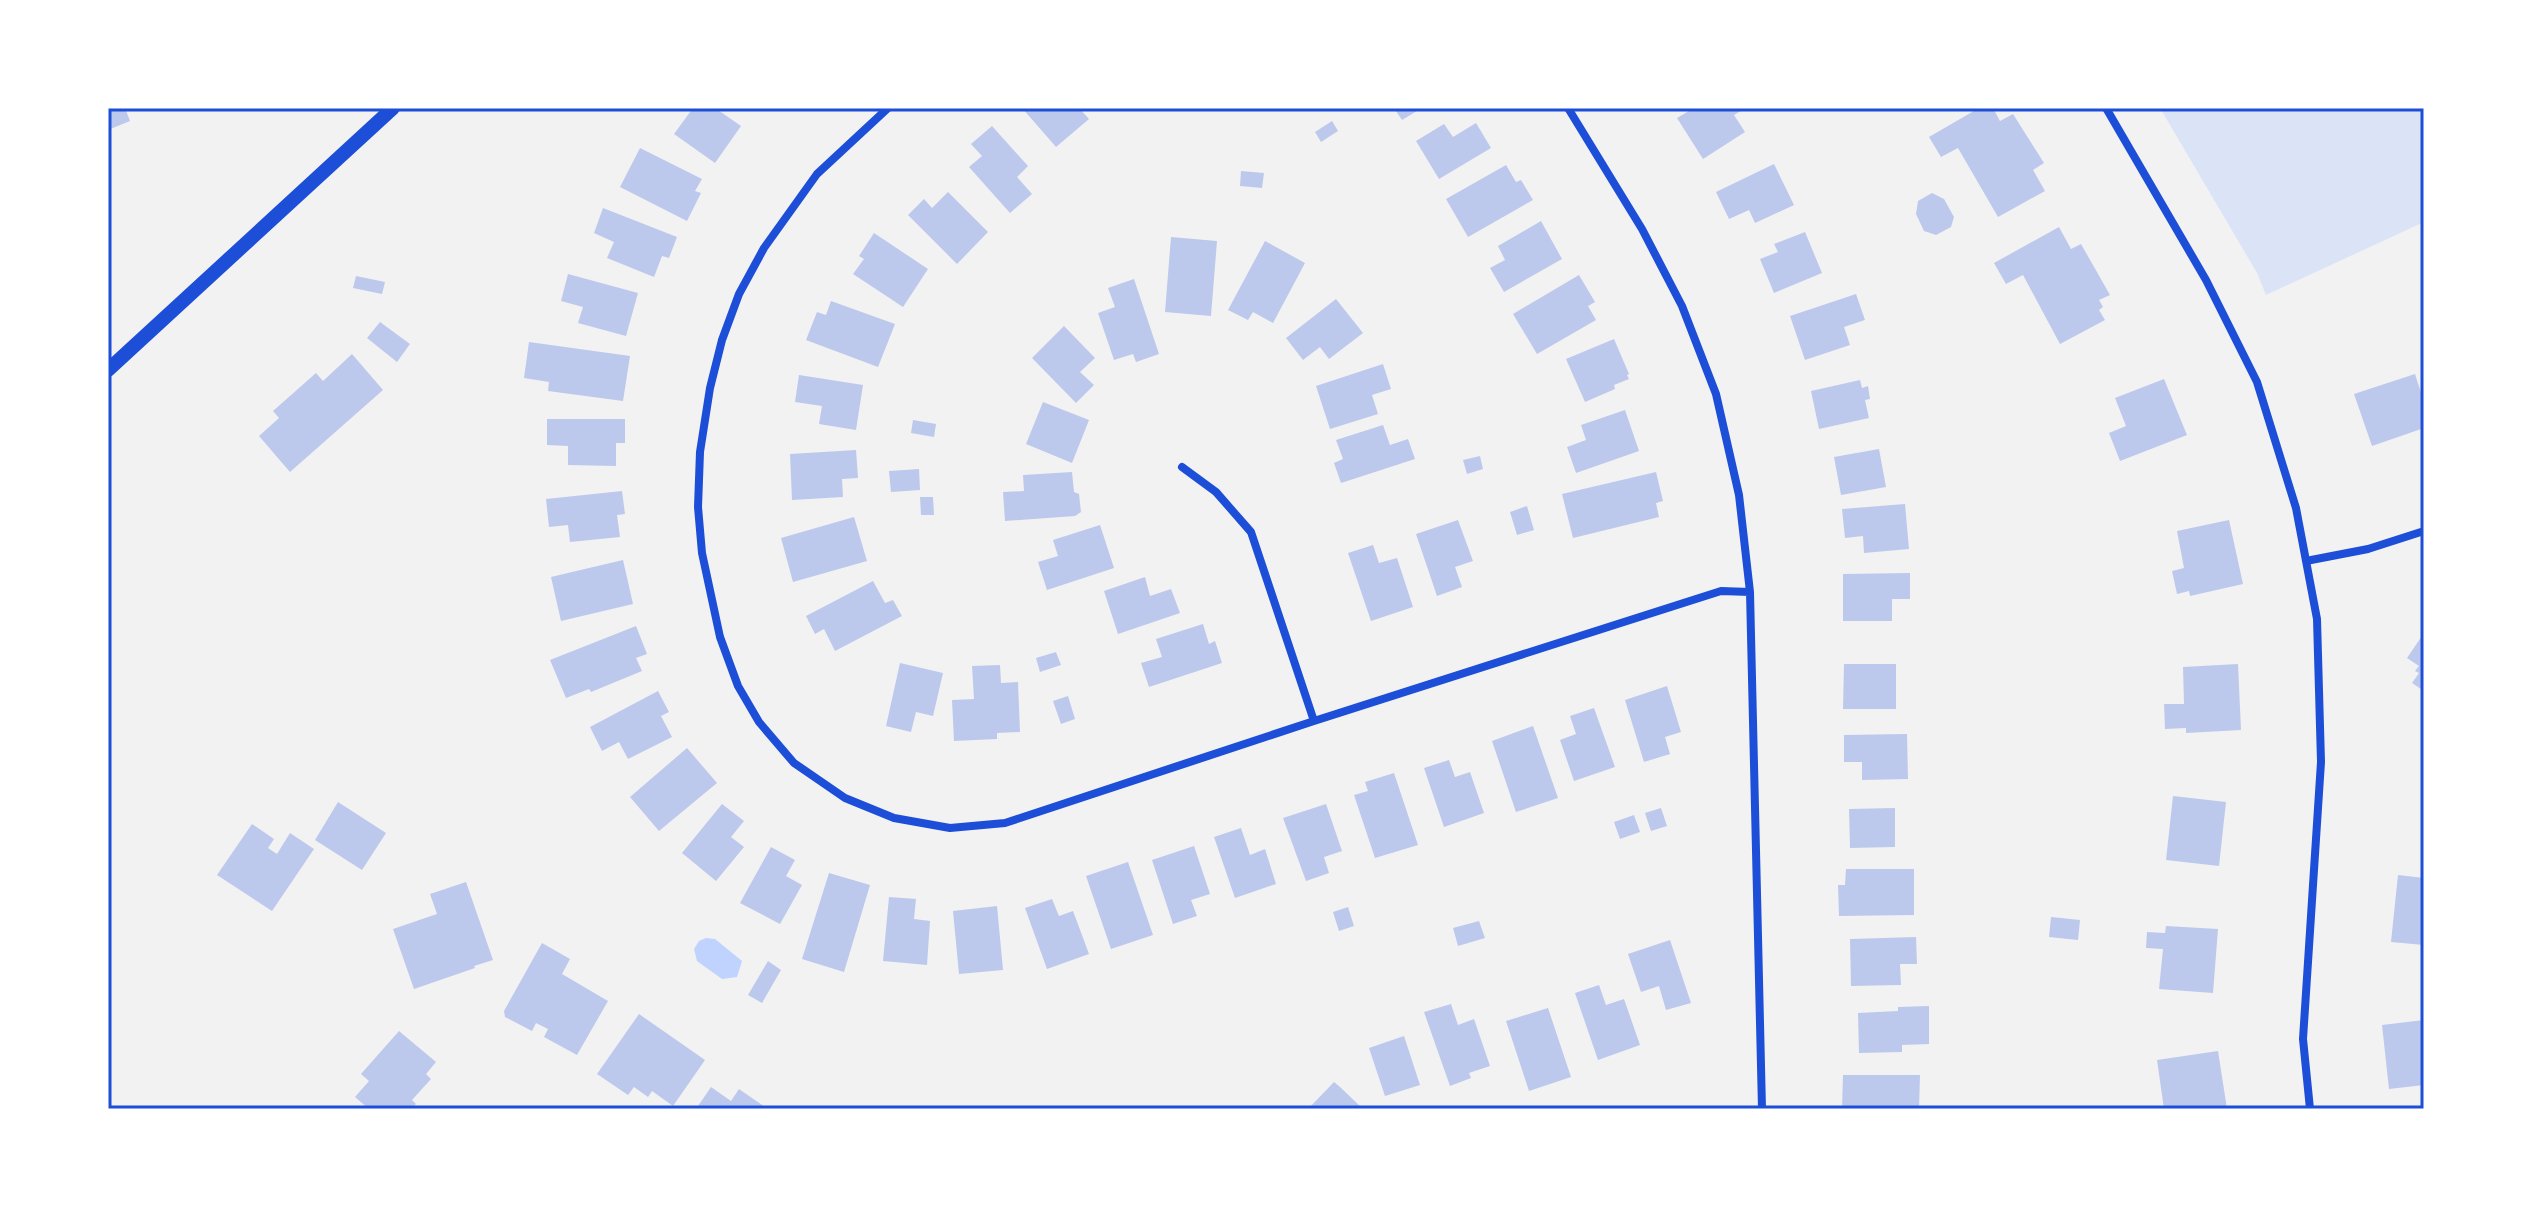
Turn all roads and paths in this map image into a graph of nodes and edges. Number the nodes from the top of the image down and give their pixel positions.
1 (393, 108) edge
2 (888, 108) edge
3 (1568, 108) edge
4 (2106, 108) edge
5 (108, 370) edge
6 (1182, 467) dead end
7 (2424, 531) edge
8 (2306, 561) junction
9 (1750, 592) junction
10 (1314, 721) junction
11 (1760, 1109) edge
12 (2310, 1109) edge

1 - 5 street
2 - 10 street
3 - 9 street
4 - 8 street
6 - 10 street
7 - 8 street
8 - 12 street
9 - 10 street
9 - 11 street

